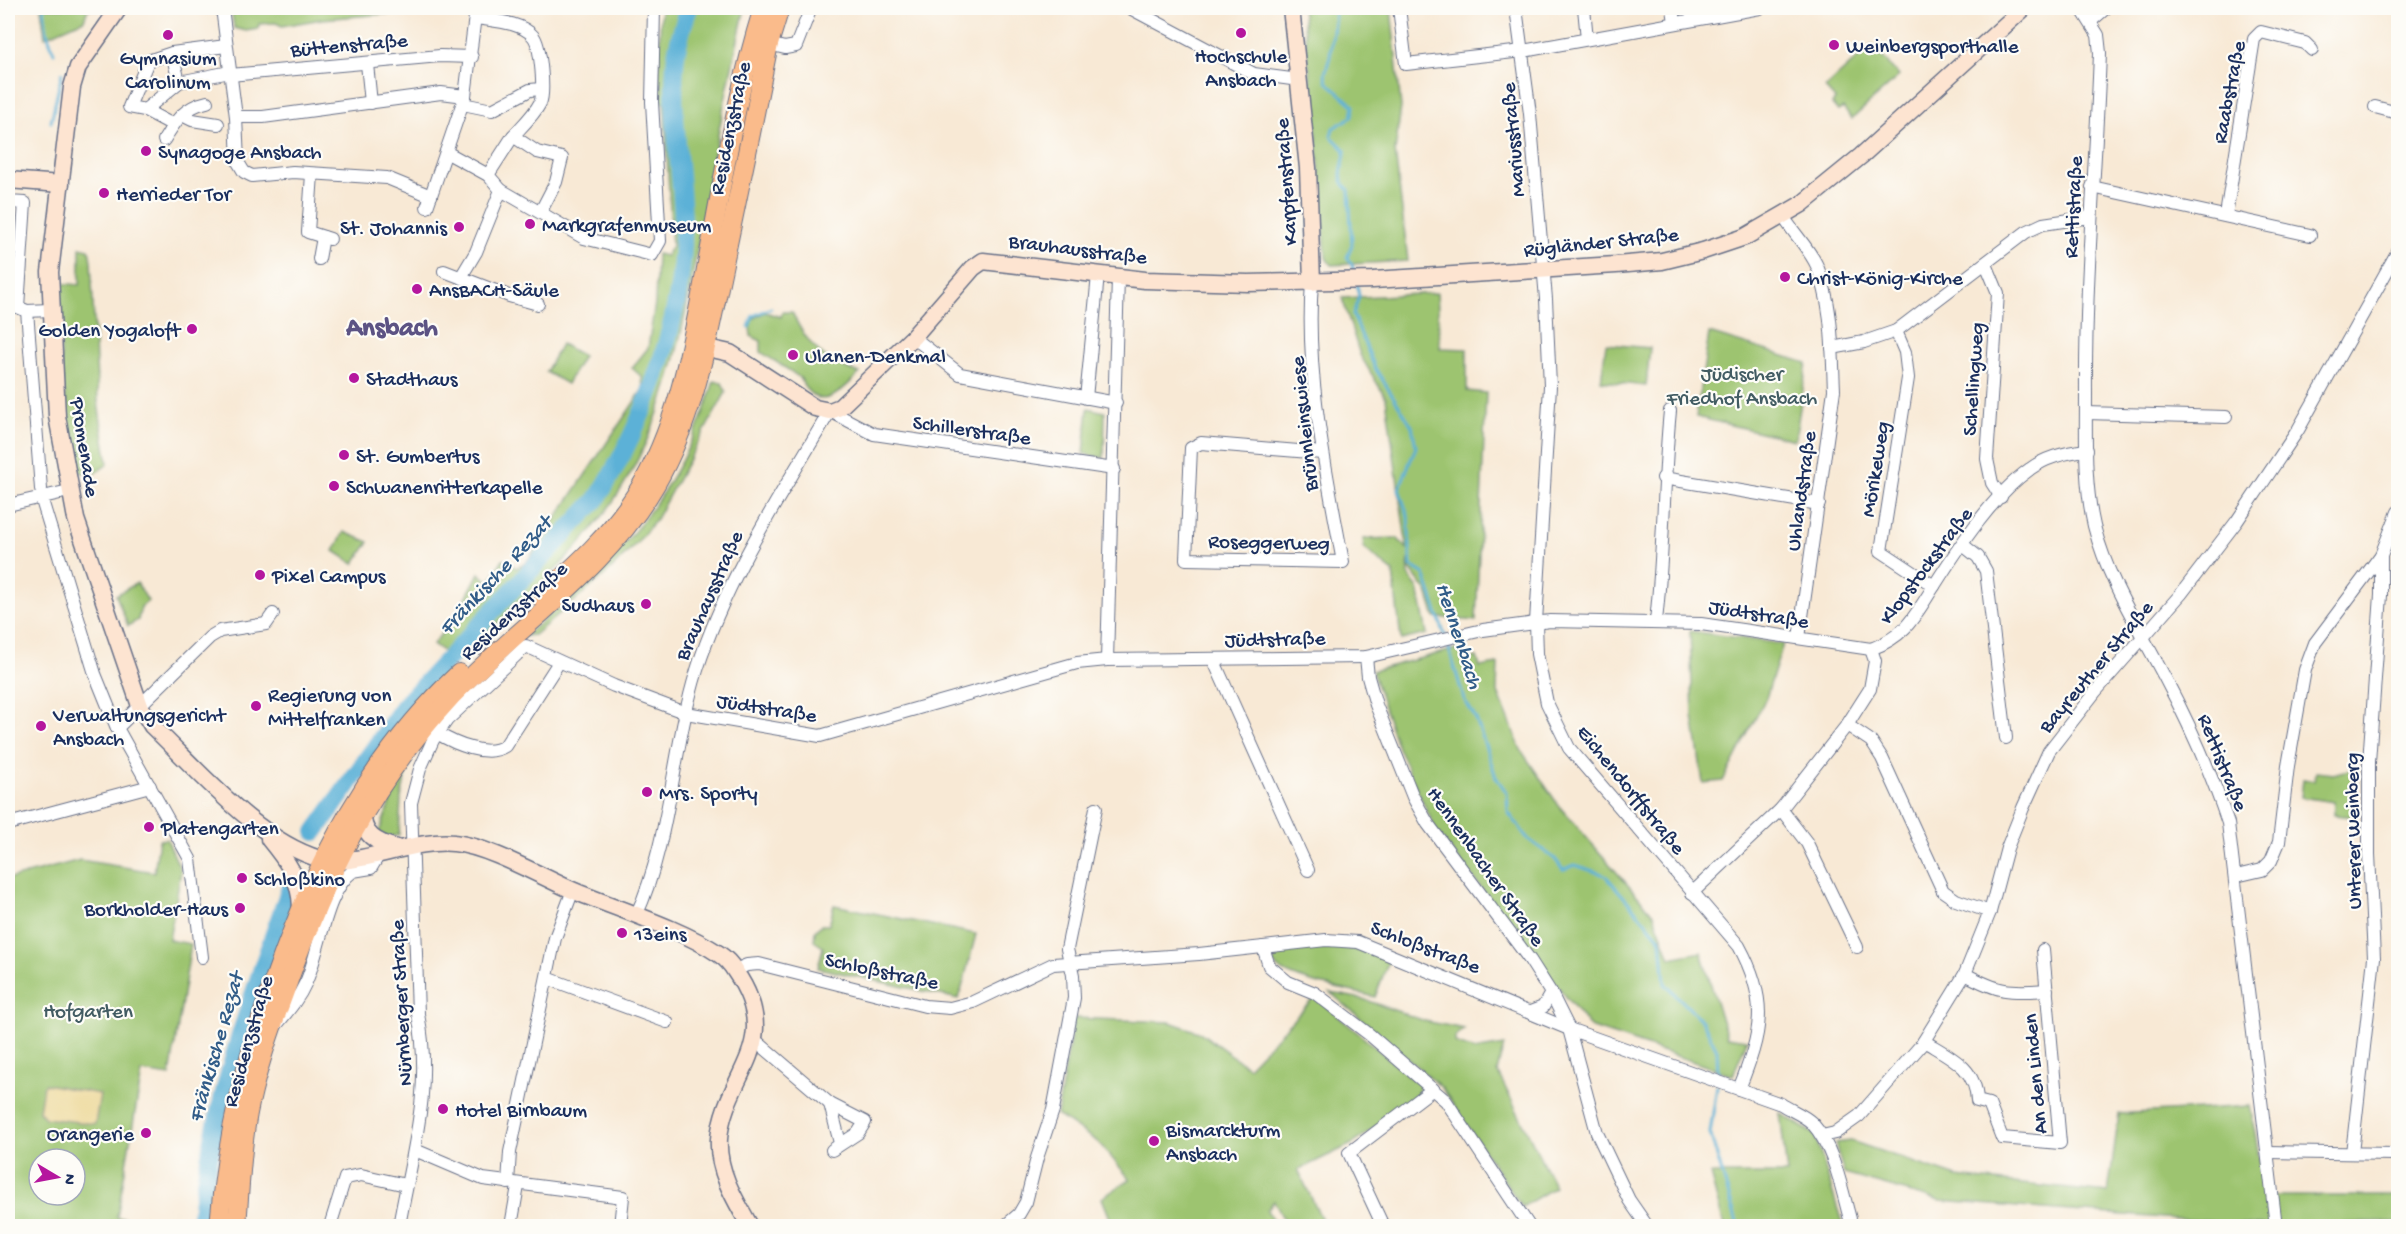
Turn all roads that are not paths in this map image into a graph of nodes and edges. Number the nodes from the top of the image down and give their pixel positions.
1 (119, 8) edge
2 (222, 8) edge
3 (654, 8) edge
4 (763, 8) edge
5 (780, 8) edge
6 (811, 8) edge
7 (1130, 8) edge
8 (1291, 8) edge
9 (1399, 8) edge
10 (1516, 8) edge
11 (1584, 8) edge
12 (1673, 8) edge
13 (1760, 8) edge
14 (2024, 8) edge
15 (2081, 8) edge
16 (2106, 8) edge
17 (1737, 10) edge
18 (476, 13) edge
19 (2091, 21) junction
20 (1675, 23) junction
21 (1587, 39) junction
22 (762, 42) junction
23 (226, 46) junction
24 (2312, 50) dead end
25 (1523, 51) junction
26 (172, 53) junction
27 (472, 57) junction
28 (367, 64) junction
29 (230, 74) junction
30 (142, 78) junction
31 (1299, 80) junction
32 (179, 82) junction
33 (541, 89) junction
34 (158, 98) junction
35 (464, 100) junction
36 (207, 102) dead end
37 (371, 103) junction
38 (2374, 107) dead end
39 (145, 110) junction
40 (2398, 113) edge
41 (182, 115) junction
42 (236, 117) junction
43 (218, 124) dead end
44 (172, 125) junction
45 (513, 136) junction
46 (164, 140) dead end
47 (446, 152) junction
48 (312, 174) junction
49 (488, 175) junction
50 (8, 180) edge
51 (61, 184) junction
52 (2092, 187) junction
53 (501, 190) junction
54 (8, 202) edge
55 (541, 211) junction
56 (2226, 215) junction
57 (1783, 216) junction
58 (2090, 217) junction
59 (2310, 235) dead end
60 (2398, 250) edge
61 (319, 259) dead end
62 (1986, 264) junction
63 (1543, 270) junction
64 (444, 271) dead end
65 (462, 275) junction
66 (1098, 275) junction
67 (1118, 278) junction
68 (1312, 282) junction
69 (538, 304) dead end
70 (17, 307) edge
71 (50, 310) junction
72 (1896, 331) junction
73 (912, 337) junction
74 (699, 346) junction
75 (1832, 348) junction
76 (1086, 399) junction
77 (1116, 403) junction
78 (830, 411) junction
79 (1670, 411) dead end
80 (2086, 413) junction
81 (2226, 417) dead end
82 (2086, 450) junction
83 (1322, 453) junction
84 (1114, 469) junction
85 (1663, 478) junction
86 (69, 491) junction
87 (41, 493) junction
88 (2001, 497) junction
89 (1819, 504) junction
90 (8, 505) edge
91 (2398, 512) edge
92 (1963, 545) junction
93 (2380, 555) junction
94 (1343, 562) joint
95 (1934, 586) junction
96 (273, 614) dead end
97 (1656, 621) junction
98 (1536, 622) junction
99 (1799, 638) junction
100 (2144, 639) junction
101 (1871, 649) junction
102 (1366, 657) junction
103 (1213, 659) junction
104 (1107, 660) junction
105 (559, 662) junction
106 (140, 705) junction
107 (686, 713) junction
108 (1847, 725) junction
109 (117, 728) junction
110 (437, 734) junction
111 (2006, 738) dead end
112 (150, 786) junction
113 (1096, 808) dead end
114 (1781, 809) junction
115 (363, 812) junction
116 (8, 824) edge
117 (263, 831) junction
118 (406, 848) junction
119 (380, 853) junction
120 (329, 861) junction
121 (1308, 870) dead end
122 (2236, 876) junction
123 (573, 890) junction
124 (1692, 893) junction
125 (301, 907) junction
126 (1990, 912) junction
127 (636, 916) junction
128 (1263, 947) junction
129 (1857, 947) dead end
130 (2043, 950) dead end
131 (202, 957) dead end
132 (1069, 962) junction
133 (735, 970) junction
134 (1965, 974) junction
135 (547, 978) junction
136 (2047, 990) junction
137 (1551, 993) junction
138 (1530, 1012) junction
139 (667, 1022) dead end
140 (1569, 1029) junction
141 (270, 1031) junction
142 (754, 1039) junction
143 (1924, 1041) junction
144 (1433, 1089) junction
145 (1739, 1089) junction
146 (830, 1104) junction
147 (1822, 1136) junction
148 (415, 1150) junction
149 (2398, 1151) edge
150 (2268, 1152) junction
151 (2352, 1152) junction
152 (406, 1185) junction
153 (513, 1185) junction
154 (2275, 1221) edge
155 (219, 1227) edge
156 (237, 1227) edge
157 (330, 1227) edge
158 (399, 1227) edge
159 (511, 1227) edge
160 (620, 1227) edge
161 (750, 1227) edge
162 (1005, 1227) edge
163 (1383, 1227) edge
164 (1529, 1227) edge
165 (1647, 1227) edge
166 (1852, 1227) edge

1 - 51 street, Promenade
2 - 23 street
3 - 55 street
4 - 22 main road, Residenzstraße
5 - 22 main road, Residenzstraße
6 - 22 street
7 - 31 street
8 - 31 street, Karpfenstraße
9 - 25 street
10 - 25 street, Mariusstraße
11 - 21 street
12 - 20 street
13 - 17 street
14 - 57 street, Rügländer Straße
15 - 19 street, Rettistraße
16 - 19 street
17 - 20 street
18 - 27 street
18 - 33 street
19 - 52 street, Rettistraße
20 - 21 street
21 - 25 street
22 - 74 main road, Residenzstraße
23 - 26 street
23 - 29 street
24 - 56 street, Raabstraße
25 - 63 street, Mariusstraße
26 - 30 street
26 - 32 street
27 - 28 street, Büttenstraße
27 - 35 street
28 - 29 street, Büttenstraße
28 - 37 street
29 - 32 street, Büttenstraße
29 - 42 street
30 - 34 street
30 - 39 street
31 - 68 street, Karpfenstraße
32 - 34 street, Büttenstraße
33 - 35 street
33 - 45 street
34 - 39 street, Büttenstraße
35 - 37 street
35 - 47 street
36 - 41 street
37 - 42 street
38 - 40 street
39 - 44 street
41 - 43 street
41 - 44 street
42 - 48 street
44 - 46 street
45 - 49 street
45 - 55 street
47 - 48 street
47 - 49 street
48 - 61 street
49 - 53 street
50 - 51 street
51 - 71 street, Promenade
52 - 56 street
52 - 58 street, Rettistraße
53 - 55 street
53 - 65 street
54 - 70 street
56 - 59 street
57 - 63 street, Rügländer Straße
57 - 75 street, Uhlandstraße
58 - 62 street
58 - 80 street, Rettistraße
60 - 100 street, Bayreuther Straße
62 - 72 street
62 - 88 street, Schellingweg
63 - 68 street, Rügländer Straße
63 - 98 street, Eichendorffstraße
64 - 65 street
65 - 69 street
66 - 67 street, Brauhausstraße
66 - 73 street, Brauhausstraße
66 - 76 street
67 - 68 street, Brauhausstraße
67 - 77 street
68 - 83 street, Brünnleinswiese
70 - 71 street
70 - 87 street
71 - 86 street, Promenade
72 - 75 street
72 - 95 street, Mörikeweg
73 - 76 street
73 - 78 street, Brauhausstraße
74 - 78 street
74 - 115 main road, Residenzstraße
74 - 120 main road, Residenzstraße
75 - 89 street, Uhlandstraße
76 - 77 street
77 - 84 street
78 - 84 street, Schillerstraße
78 - 107 street, Brauhausstraße
79 - 85 street
80 - 81 street
80 - 82 street, Rettistraße
82 - 88 street, Klopstockstraße
82 - 100 street, Rettistraße
83 - 94 street, Brünnleinswiese
83 - 94 street, Roseggerweg
84 - 104 street
85 - 89 street
85 - 97 street
86 - 87 street
86 - 106 street, Promenade
87 - 90 street
87 - 109 street
88 - 92 street, Klopstockstraße
89 - 99 street, Uhlandstraße
91 - 93 street, Unterer Weinberg
92 - 95 street, Klopstockstraße
92 - 111 street
93 - 122 street
93 - 151 street, Unterer Weinberg
95 - 101 street, Klopstockstraße
96 - 106 street
97 - 98 street, Jüdtstraße
97 - 99 street, Jüdtstraße
98 - 102 street, Jüdtstraße
98 - 124 street, Eichendorffstraße
99 - 101 street, Jüdtstraße
100 - 122 street, Rettistraße
100 - 126 street, Bayreuther Straße
101 - 108 street, Klopstockstraße
102 - 103 street, Jüdtstraße
102 - 137 street, Hennenbacher Straße
103 - 104 street, Jüdtstraße
103 - 121 street
104 - 107 street, Jüdtstraße
105 - 107 street, Jüdtstraße
105 - 110 street, Nürnberger Straße
105 - 110 street
106 - 109 street
106 - 117 street, Promenade
107 - 127 street, Brauhausstraße
108 - 114 street, Klopstockstraße
108 - 126 street
109 - 112 street
110 - 118 street, Nürnberger Straße
112 - 116 street
112 - 131 street
113 - 132 street
114 - 124 street, Klopstockstraße
114 - 129 street
115 - 118 street
115 - 120 main road, Residenzstraße
117 - 120 street, Promenade
117 - 125 street
118 - 119 street
118 - 123 street
118 - 148 street, Nürnberger Straße
119 - 120 street
119 - 141 street
120 - 125 main road, Residenzstraße
120 - 141 main road, Residenzstraße
122 - 150 street, Rettistraße
123 - 127 street
123 - 135 street
124 - 145 street, Eichendorffstraße
125 - 155 main road, Residenzstraße
126 - 134 street, Bayreuther Straße
127 - 133 street
128 - 132 street, Schloßstraße
128 - 138 street, Schloßstraße
128 - 144 street
130 - 136 street, An den Linden
132 - 133 street, Schloßstraße
132 - 162 street
133 - 142 street
134 - 136 street, An den Linden
134 - 143 street, Bayreuther Straße
135 - 139 street
135 - 153 street
136 - 143 street, An den Linden
137 - 138 street
137 - 140 street, Hennenbacher Straße
138 - 140 street, Schloßstraße
140 - 145 street
140 - 165 street, Hennenbacher Straße
141 - 156 main road, Residenzstraße
142 - 146 street
142 - 161 street
143 - 147 street, Bayreuther Straße
144 - 163 street
144 - 164 street
145 - 147 street
146 - 146 street
147 - 166 street
148 - 152 street, Nürnberger Straße
148 - 153 street
149 - 151 street
150 - 151 street
150 - 154 street, Rettistraße
152 - 157 street
152 - 158 street, Nürnberger Straße
153 - 159 street
153 - 160 street

